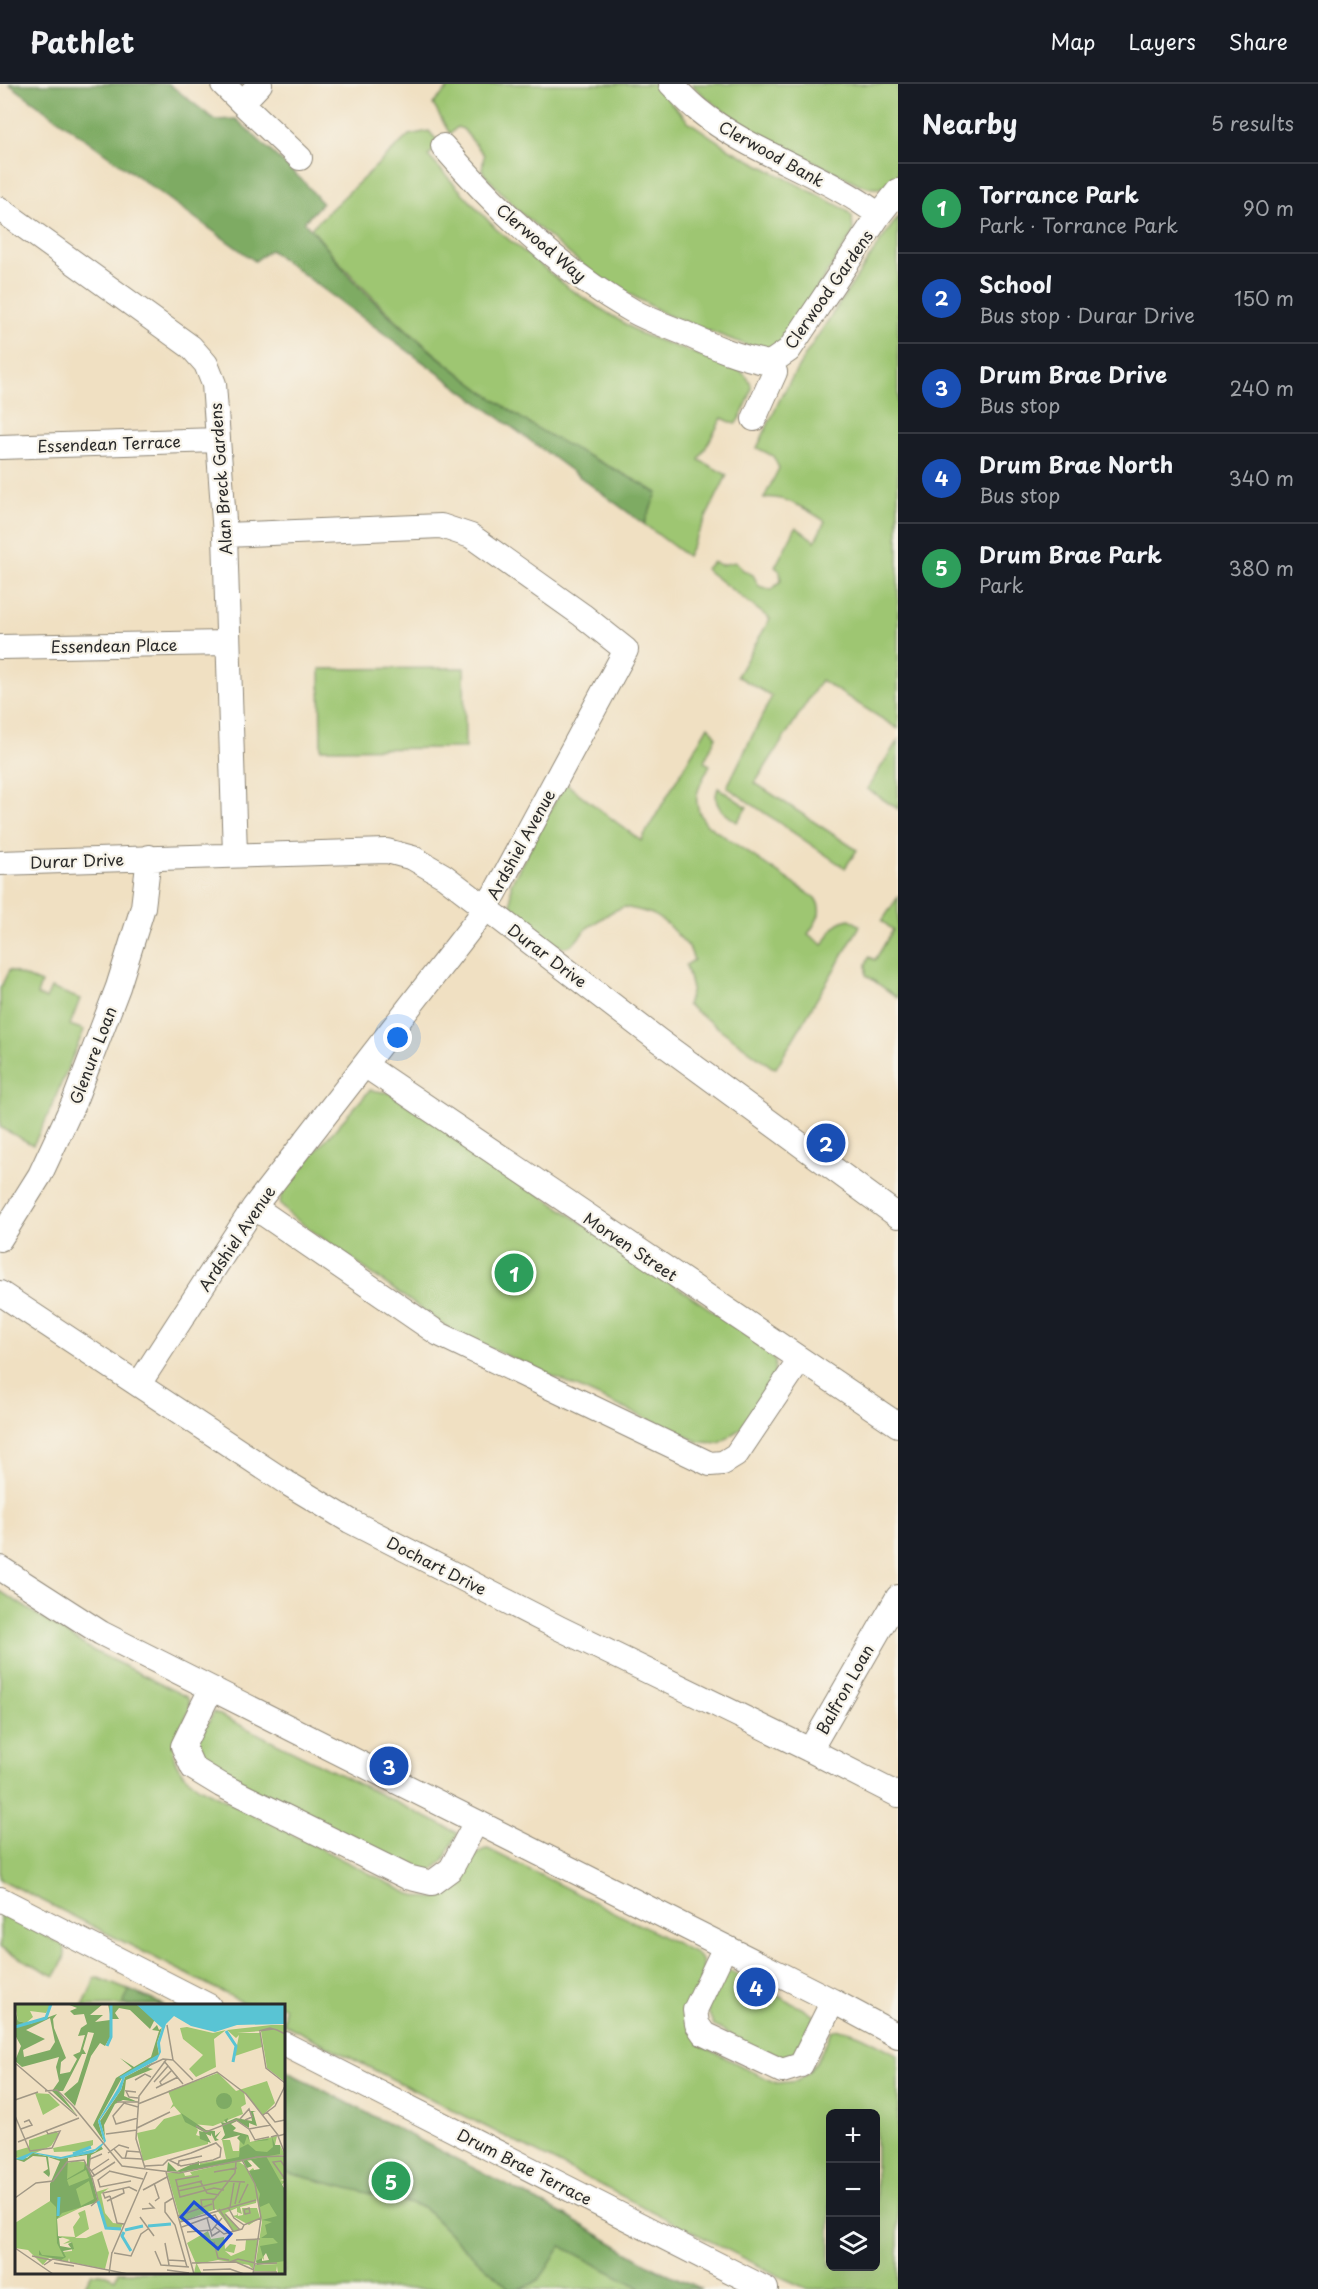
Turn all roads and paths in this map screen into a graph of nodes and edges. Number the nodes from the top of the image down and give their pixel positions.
1 (223, 84) edge
2 (260, 84) edge
3 (671, 84) edge
4 (243, 103) junction
5 (456, 153) dead end
6 (300, 158) dead end
7 (898, 191) edge
8 (0, 209) edge
9 (879, 215) junction
10 (770, 363) junction
11 (754, 419) dead end
12 (217, 440) junction
13 (0, 447) edge
14 (225, 535) junction
15 (227, 643) junction
16 (0, 647) edge
17 (235, 854) junction
18 (149, 857) junction
19 (0, 863) edge
20 (485, 907) junction
21 (366, 1066) junction
22 (254, 1207) junction
23 (898, 1216) edge
24 (0, 1239) edge
25 (0, 1293) edge
26 (800, 1359) junction
27 (139, 1384) junction
28 (898, 1425) edge
29 (0, 1568) edge
30 (898, 1597) edge
31 (211, 1689) junction
32 (810, 1750) junction
33 (898, 1795) edge
34 (476, 1822) junction
35 (0, 1899) edge
36 (725, 1947) junction
37 (833, 2001) junction
38 (204, 2004) edge
39 (898, 2036) edge
40 (285, 2045) edge
41 (766, 2289) edge

1 - 4 street
2 - 4 street
3 - 9 street, Clerwood Bank
4 - 6 street
5 - 10 street, Clerwood Way
7 - 9 street, Clerwood Gardens
8 - 12 street, Alan Breck Gardens
9 - 10 street, Clerwood Gardens
10 - 11 street, Clerwood Gardens
12 - 13 street, Essendean Terrace
12 - 14 street, Alan Breck Gardens
14 - 15 street, Alan Breck Gardens
14 - 20 street, Ardshiel Avenue
15 - 16 street, Essendean Place
15 - 17 street, Alan Breck Gardens
17 - 18 street, Durar Drive
17 - 20 street, Durar Drive
18 - 19 street, Durar Drive
18 - 24 street, Glenure Loan
20 - 21 street, Ardshiel Avenue
20 - 23 street, Durar Drive
21 - 22 street, Ardshiel Avenue
21 - 26 street, Morven Street
22 - 26 street
22 - 27 street, Ardshiel Avenue
25 - 27 street, Dochart Drive
26 - 28 street, Morven Street
27 - 32 street, Dochart Drive
29 - 31 street
30 - 32 street, Balfron Loan
31 - 34 street
31 - 34 street
32 - 33 street, Dochart Drive
34 - 36 street
35 - 38 street
36 - 37 street
36 - 37 street
37 - 39 street
40 - 41 street, Drum Brae Terrace

